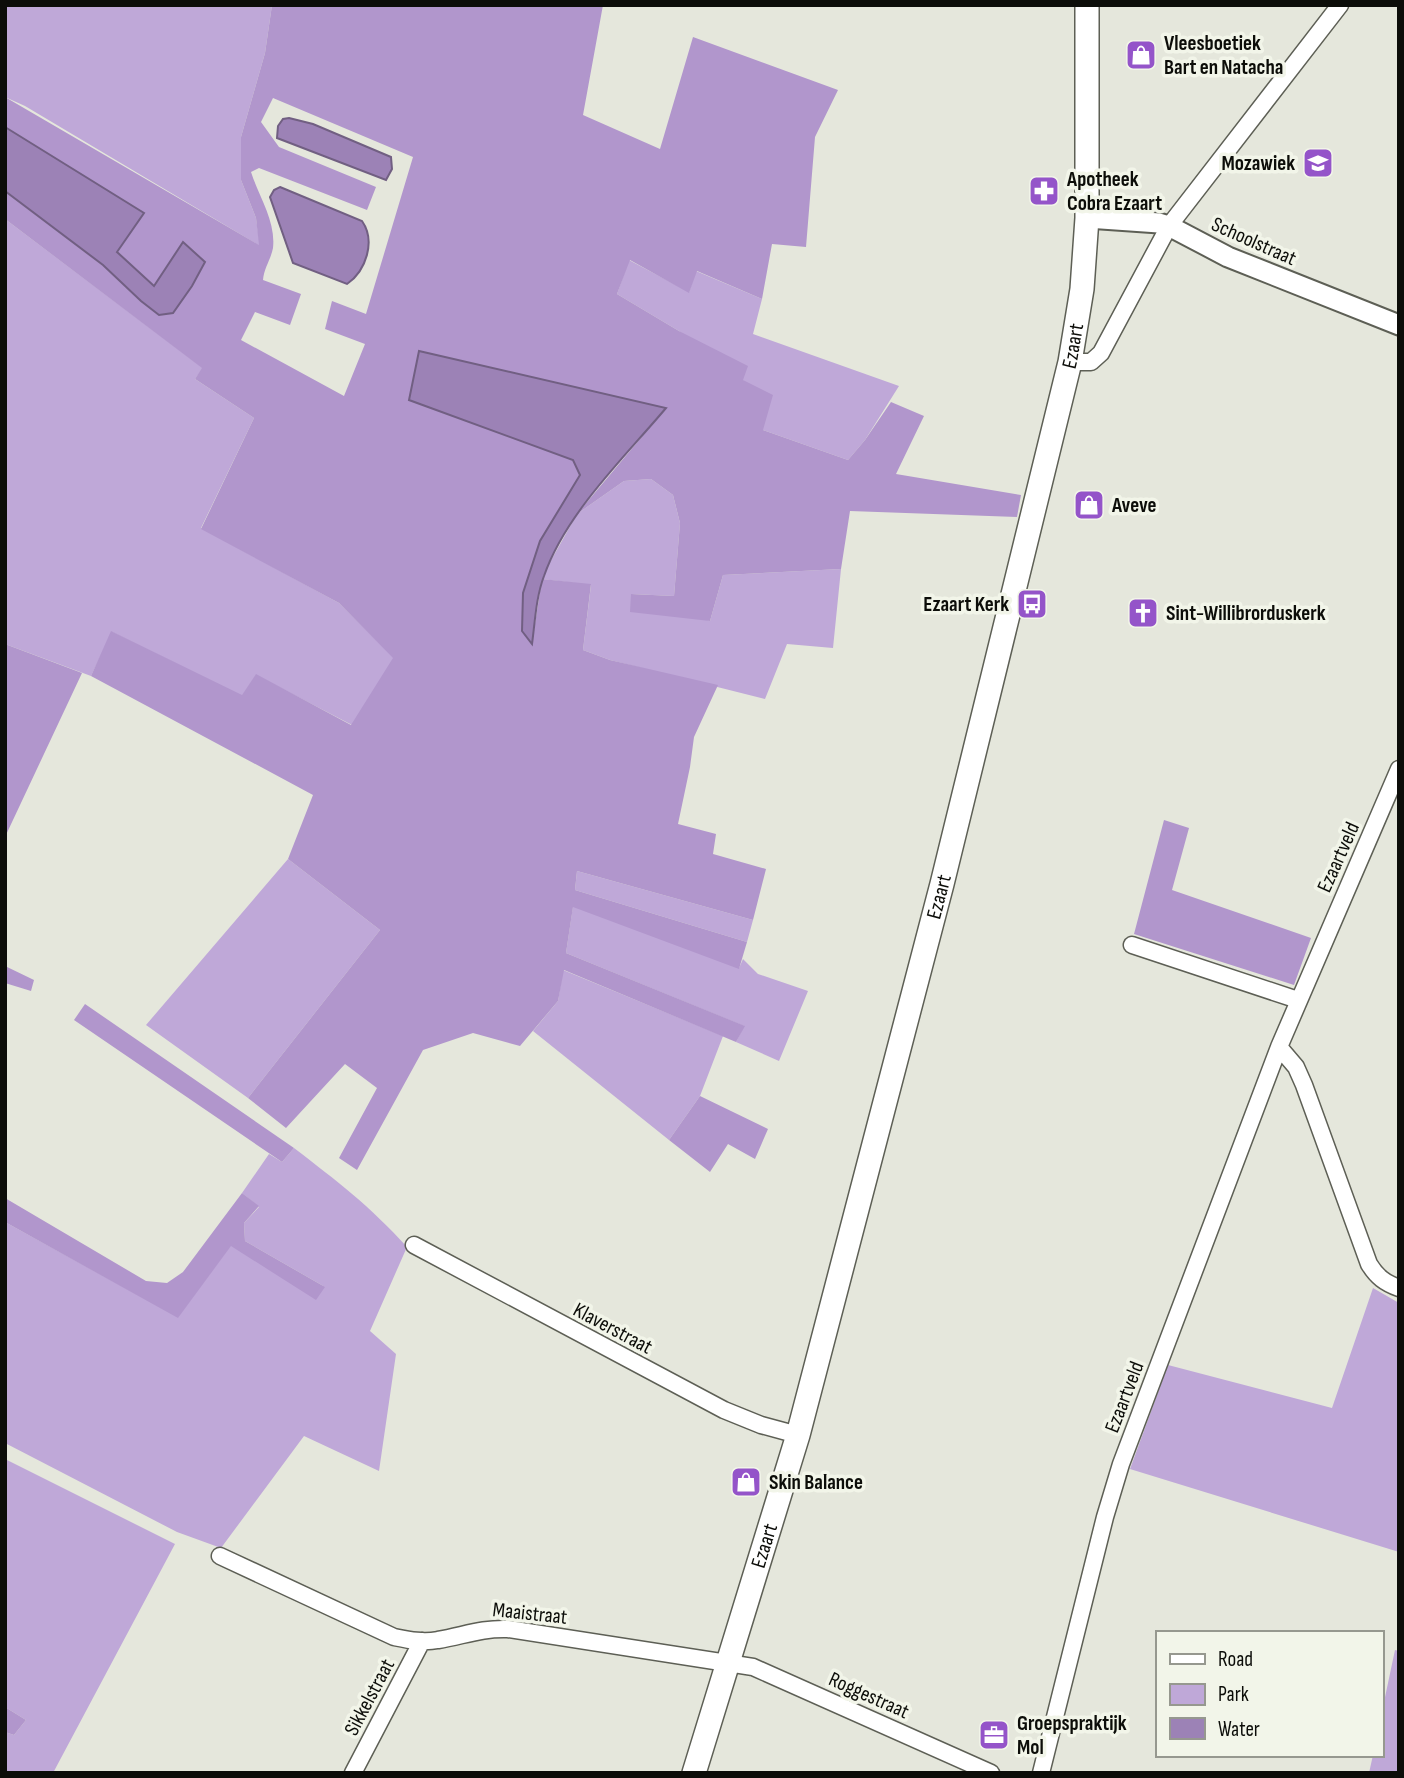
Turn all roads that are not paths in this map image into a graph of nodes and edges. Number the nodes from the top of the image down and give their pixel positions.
1 (1087, 5) edge
2 (1340, 5) edge
3 (1087, 218) junction
4 (1169, 226) junction
5 (1399, 326) edge
6 (1070, 362) junction
7 (1399, 769) edge
8 (1132, 945) dead end
9 (1298, 1000) junction
10 (1279, 1047) junction
11 (414, 1245) dead end
12 (1399, 1288) edge
13 (798, 1434) junction
14 (220, 1556) dead end
15 (422, 1642) junction
16 (728, 1663) junction
17 (353, 1773) edge
18 (694, 1773) edge
19 (990, 1773) edge
20 (1041, 1773) edge

1 - 3 main road, Ezaart
2 - 4 street
3 - 4 street, Schoolstraat
3 - 6 main road, Ezaart
4 - 5 street, Schoolstraat
4 - 6 street
6 - 13 main road, Ezaart
7 - 9 street, Ezaartveld
8 - 9 street
9 - 10 street, Ezaartveld
10 - 12 street
10 - 20 street, Ezaartveld
11 - 13 street, Klaverstraat
13 - 16 main road, Ezaart
14 - 15 street, Maaistraat
15 - 16 street, Maaistraat
15 - 17 street, Sikkelstraat
16 - 18 main road, Ezaart
16 - 19 street, Roggestraat

